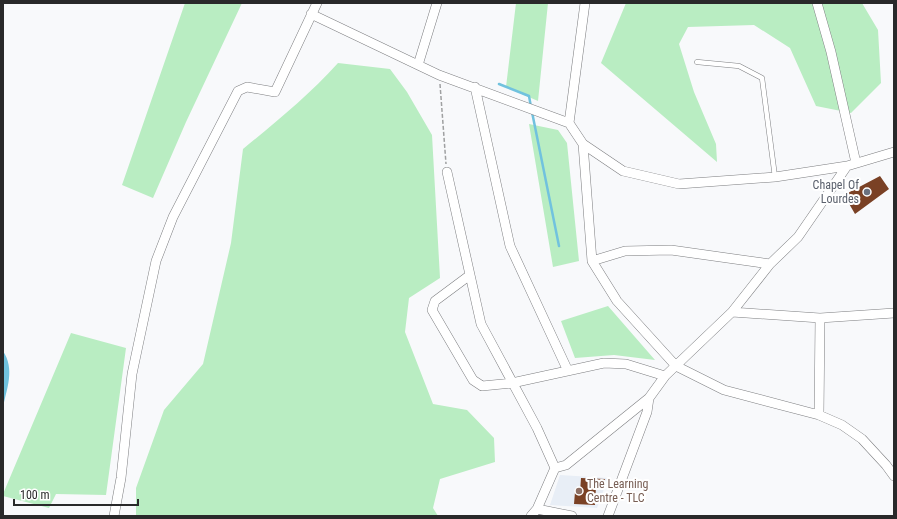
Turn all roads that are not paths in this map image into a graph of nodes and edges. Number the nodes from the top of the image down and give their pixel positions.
1 (317, 3) edge
2 (437, 3) edge
3 (585, 3) edge
4 (817, 3) edge
5 (311, 14) junction
6 (697, 62) dead end
7 (418, 65) junction
8 (475, 87) junction
9 (569, 123) junction
10 (582, 144) junction
11 (894, 152) edge
12 (852, 164) junction
13 (447, 172) road end
14 (775, 177) junction
15 (592, 261) junction
16 (770, 264) junction
17 (470, 275) junction
18 (732, 312) junction
19 (894, 313) edge
20 (820, 318) junction
21 (676, 366) junction
22 (568, 371) junction
23 (665, 376) junction
24 (512, 383) junction
25 (650, 398) junction
26 (819, 415) junction
27 (555, 468) junction
28 (894, 476) edge
29 (538, 509) junction
30 (114, 516) edge
31 (531, 516) edge
32 (572, 516) edge
33 (608, 516) edge

1 - 5 street
2 - 7 street
3 - 9 street
4 - 12 street
5 - 7 street
5 - 30 street
6 - 14 lane
7 - 8 street
8 - 9 street
8 - 22 street
9 - 10 street
10 - 14 street
10 - 15 street
11 - 12 street
12 - 14 street
12 - 16 street
13 - 17 street
15 - 16 street
15 - 21 street
16 - 18 street
17 - 24 street
17 - 24 street
18 - 20 street
18 - 21 street
19 - 20 street
20 - 26 street
21 - 23 street
21 - 26 street
22 - 23 street
22 - 24 street
23 - 25 street
24 - 27 street
25 - 27 street
25 - 33 street
26 - 28 street
27 - 29 street
29 - 31 street
29 - 32 street

